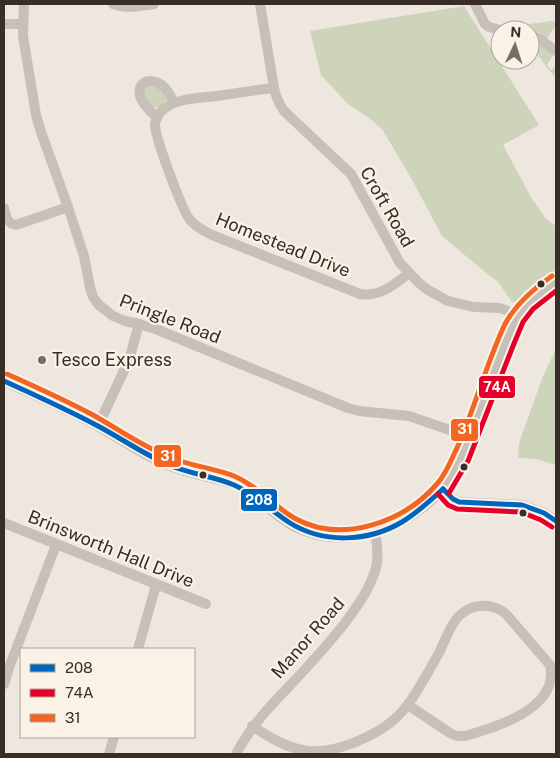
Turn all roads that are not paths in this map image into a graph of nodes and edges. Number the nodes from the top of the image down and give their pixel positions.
1 (24, 4) edge
2 (116, 4) edge
3 (154, 4) edge
4 (260, 4) edge
5 (475, 4) edge
6 (4, 24) edge
7 (23, 24) junction
8 (490, 27) edge
9 (540, 40) edge
10 (556, 51) edge
11 (274, 88) junction
12 (173, 103) junction
13 (157, 118) junction
14 (68, 206) junction
15 (4, 208) edge
16 (409, 273) junction
17 (556, 282) edge
18 (517, 318) junction
19 (139, 324) junction
20 (4, 381) edge
21 (98, 426) junction
22 (470, 437) junction
23 (442, 489) junction
24 (556, 521) edge
25 (4, 523) edge
26 (376, 533) junction
27 (56, 545) junction
28 (156, 585) junction
29 (206, 604) dead end
30 (138, 648) edge
31 (4, 684) edge
32 (408, 705) junction
33 (252, 726) junction
34 (114, 738) edge
35 (109, 754) edge
36 (236, 754) edge

1 - 7 street, Pringle Road
2 - 3 street
4 - 11 street, Croft Road
5 - 8 street
6 - 7 street
7 - 14 street, Pringle Road
9 - 10 street
11 - 12 street
11 - 16 street, Croft Road
12 - 13 street
12 - 13 street
13 - 16 street, Homestead Drive
14 - 15 street
14 - 19 street, Pringle Road
16 - 18 street, Croft Road
17 - 18 street
18 - 22 street
19 - 21 street
19 - 22 street, Pringle Road
20 - 21 street
21 - 26 street
22 - 23 street
23 - 24 street
23 - 26 street
25 - 27 street, Brinsworth Hall Drive
26 - 33 street, Manor Road
27 - 28 street, Brinsworth Hall Drive
27 - 31 street
28 - 29 street, Brinsworth Hall Drive
28 - 30 street
32 - 32 street
32 - 33 street
33 - 36 street, Manor Road
34 - 35 street

